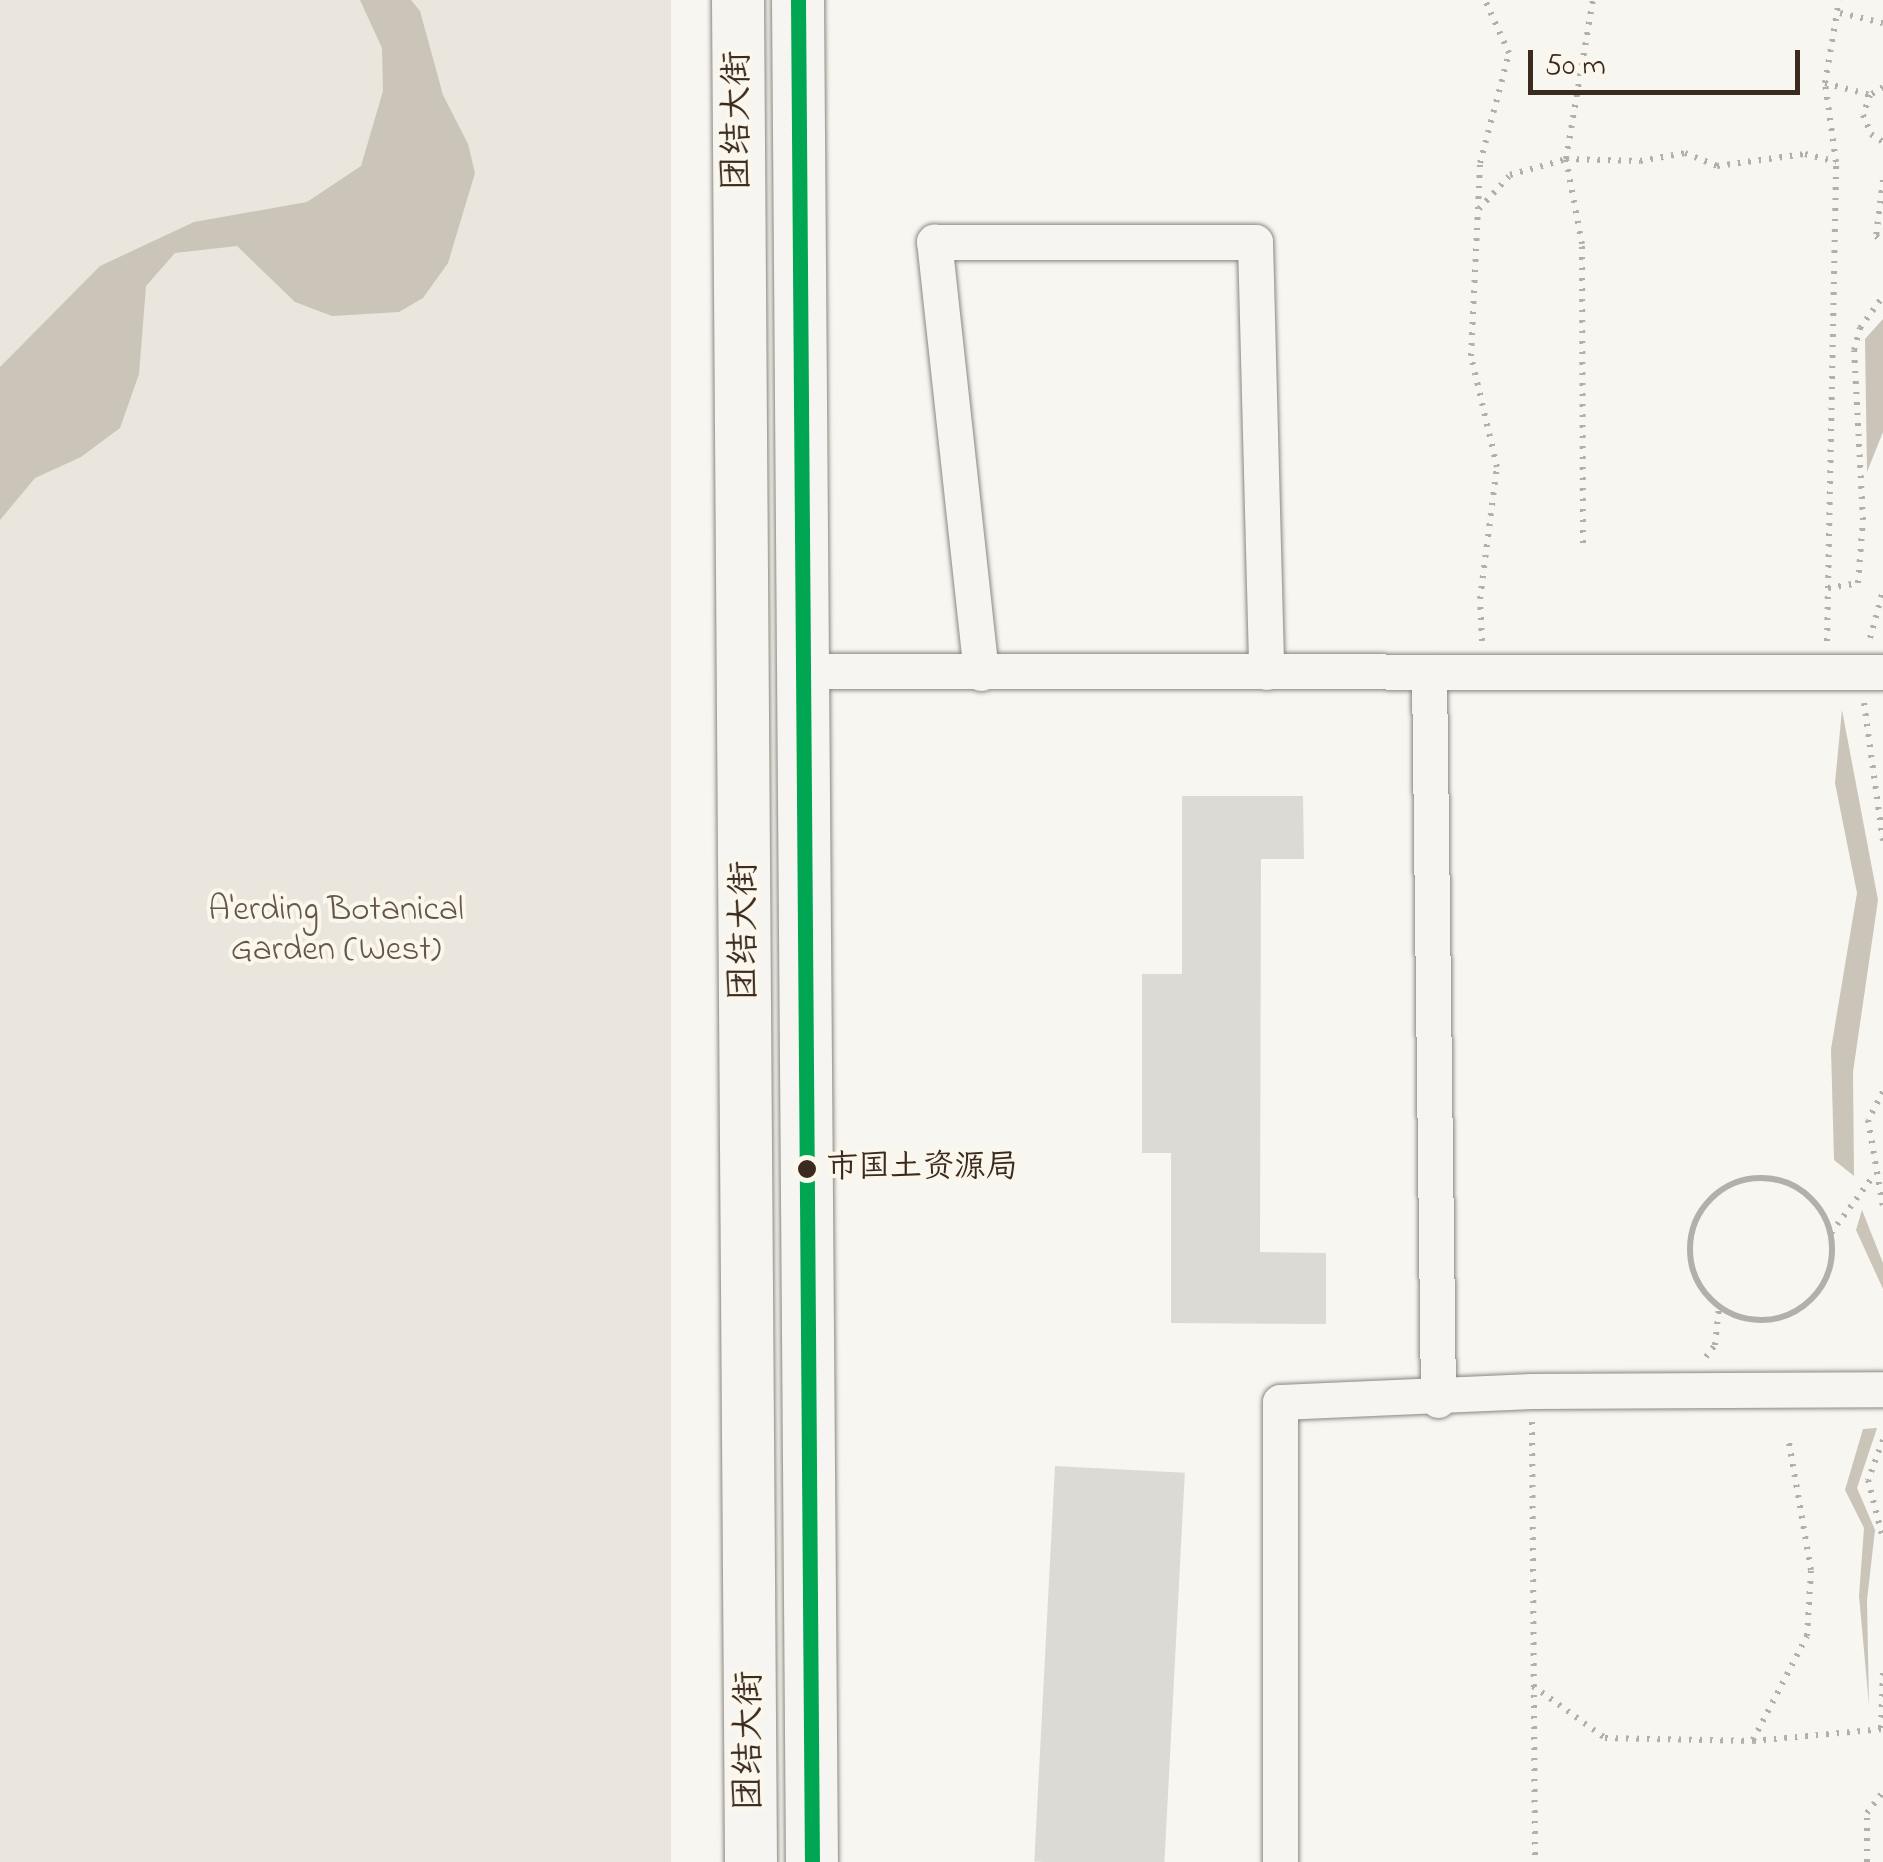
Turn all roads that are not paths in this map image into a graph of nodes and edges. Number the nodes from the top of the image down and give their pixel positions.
1 (738, 0) edge
2 (798, 0) edge
3 (804, 671) junction
4 (1266, 672) junction
5 (1429, 672) junction
6 (1857, 672) edge
7 (981, 673) junction
8 (1883, 1388) edge
9 (1438, 1400) junction
10 (752, 1862) edge
11 (812, 1862) edge
12 (1280, 1862) edge

1 - 10 main road, 团结大街
2 - 3 main road, 团结大街
3 - 7 street
3 - 11 main road, 团结大街
4 - 5 street
4 - 7 street
4 - 7 street
5 - 6 street
5 - 9 street
8 - 9 street
9 - 12 street

